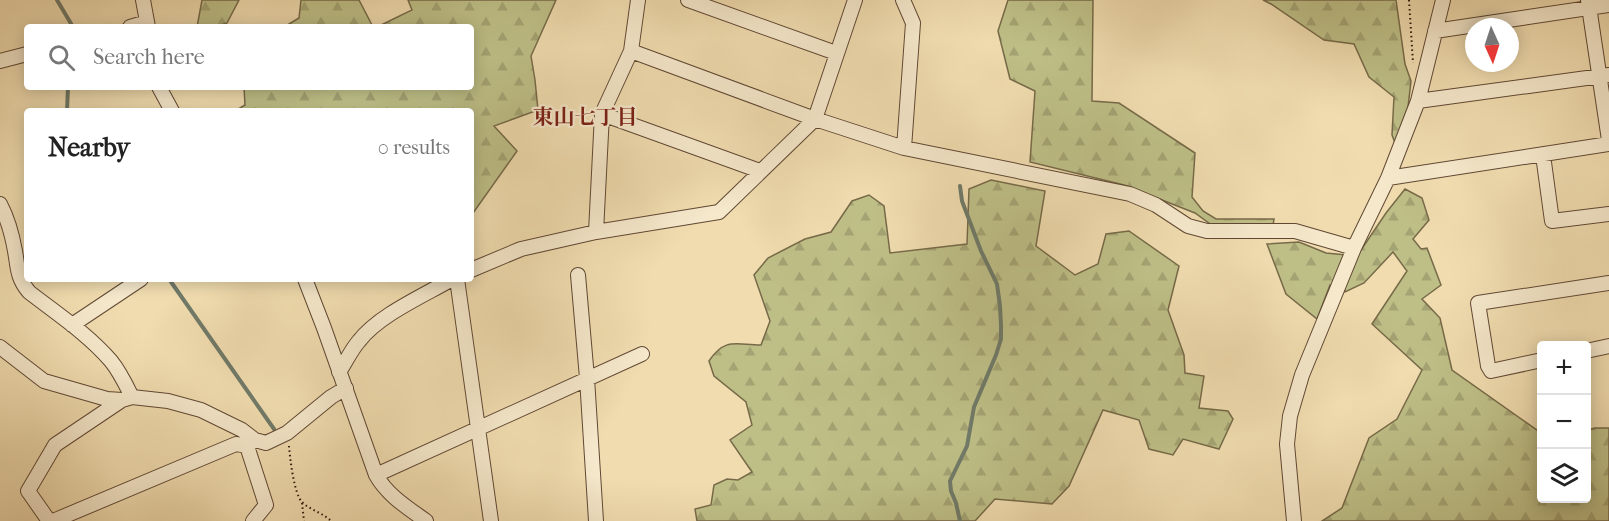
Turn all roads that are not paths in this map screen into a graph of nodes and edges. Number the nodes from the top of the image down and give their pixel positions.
1 (143, 0) edge
2 (638, 0) edge
3 (688, 0) edge
4 (855, 0) edge
5 (903, 0) edge
6 (1443, 0) edge
7 (1589, 4) edge
8 (1609, 5) edge
9 (148, 24) edge
10 (1435, 30) junction
11 (631, 51) junction
12 (837, 52) junction
13 (24, 55) edge
14 (0, 61) edge
15 (1604, 76) edge
16 (161, 90) edge
17 (1418, 101) junction
18 (170, 108) edge
19 (602, 114) junction
20 (815, 118) junction
21 (1609, 142) edge
22 (903, 148) junction
23 (1543, 155) junction
24 (760, 171) junction
25 (1388, 178) junction
26 (0, 204) edge
27 (1609, 214) edge
28 (596, 232) junction
29 (1354, 248) junction
30 (474, 269) edge
31 (578, 275) dead end
32 (136, 282) edge
33 (306, 282) edge
34 (447, 282) edge
35 (457, 282) edge
36 (1609, 283) edge
37 (72, 325) junction
38 (1609, 346) edge
39 (0, 347) edge
40 (1591, 350) edge
41 (642, 354) dead end
42 (1537, 361) edge
43 (339, 372) junction
44 (587, 378) junction
45 (345, 388) junction
46 (127, 398) junction
47 (478, 428) junction
48 (251, 443) junction
49 (376, 475) junction
50 (51, 521) edge
51 (253, 521) edge
52 (426, 521) edge
53 (491, 521) edge
54 (596, 521) edge
55 (1294, 521) edge

1 - 9 street
2 - 11 street
3 - 12 street
4 - 12 street
5 - 22 street
6 - 10 street
7 - 8 street
7 - 10 street
7 - 15 street
10 - 17 street
11 - 19 street
11 - 20 street
12 - 20 street
13 - 14 street
15 - 17 street
15 - 21 street
16 - 18 street
17 - 25 street
19 - 24 street
19 - 28 street
20 - 22 street
20 - 24 street
21 - 23 street
22 - 29 street
23 - 25 street
23 - 27 street
24 - 28 street
25 - 29 street
26 - 37 street
28 - 30 street
29 - 55 street
31 - 44 street
32 - 37 street
33 - 43 street
34 - 43 street
35 - 47 street
36 - 42 street
37 - 46 street
38 - 40 street
39 - 46 street
41 - 44 street
43 - 45 street
44 - 47 street
44 - 54 street
45 - 48 street
45 - 49 street
46 - 48 street
46 - 50 street
47 - 49 street
47 - 53 street
48 - 50 street
48 - 51 street
49 - 52 street

